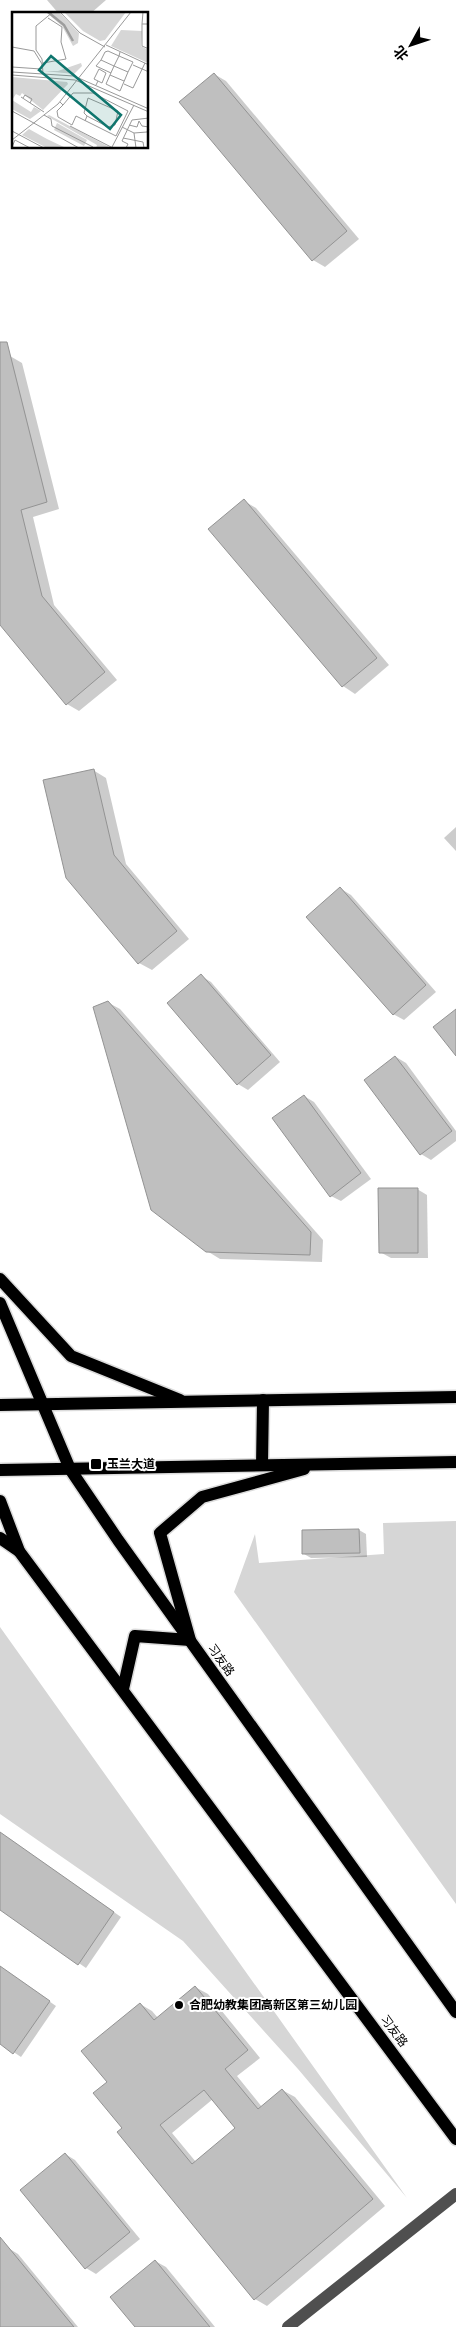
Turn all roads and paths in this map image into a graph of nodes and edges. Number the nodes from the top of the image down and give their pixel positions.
1 (0, 1279) edge
2 (0, 1303) edge
3 (456, 1397) edge
4 (262, 1400) junction
5 (185, 1402) junction
6 (43, 1404) junction
7 (0, 1405) edge
8 (456, 1462) edge
9 (324, 1464) junction
10 (262, 1465) junction
11 (70, 1469) junction
12 (0, 1470) edge
13 (0, 1501) edge
14 (0, 1538) edge
15 (19, 1550) junction
16 (190, 1640) junction
17 (123, 1690) junction
18 (456, 2012) edge
19 (456, 2139) edge
20 (456, 2194) edge
21 (288, 2327) edge

1 - 5 main road
2 - 6 main road, 习友路
3 - 4 main road
4 - 5 main road
4 - 10 main road
5 - 6 main road
6 - 7 main road
6 - 11 main road, 习友路
8 - 9 main road
9 - 10 main road
9 - 16 main road
10 - 11 main road
11 - 12 main road
11 - 16 main road, 习友路
13 - 15 main road, 习友路
14 - 15 main road
15 - 17 main road, 习友路
16 - 17 main road
16 - 18 main road, 习友路
17 - 19 main road, 习友路
20 - 21 street

